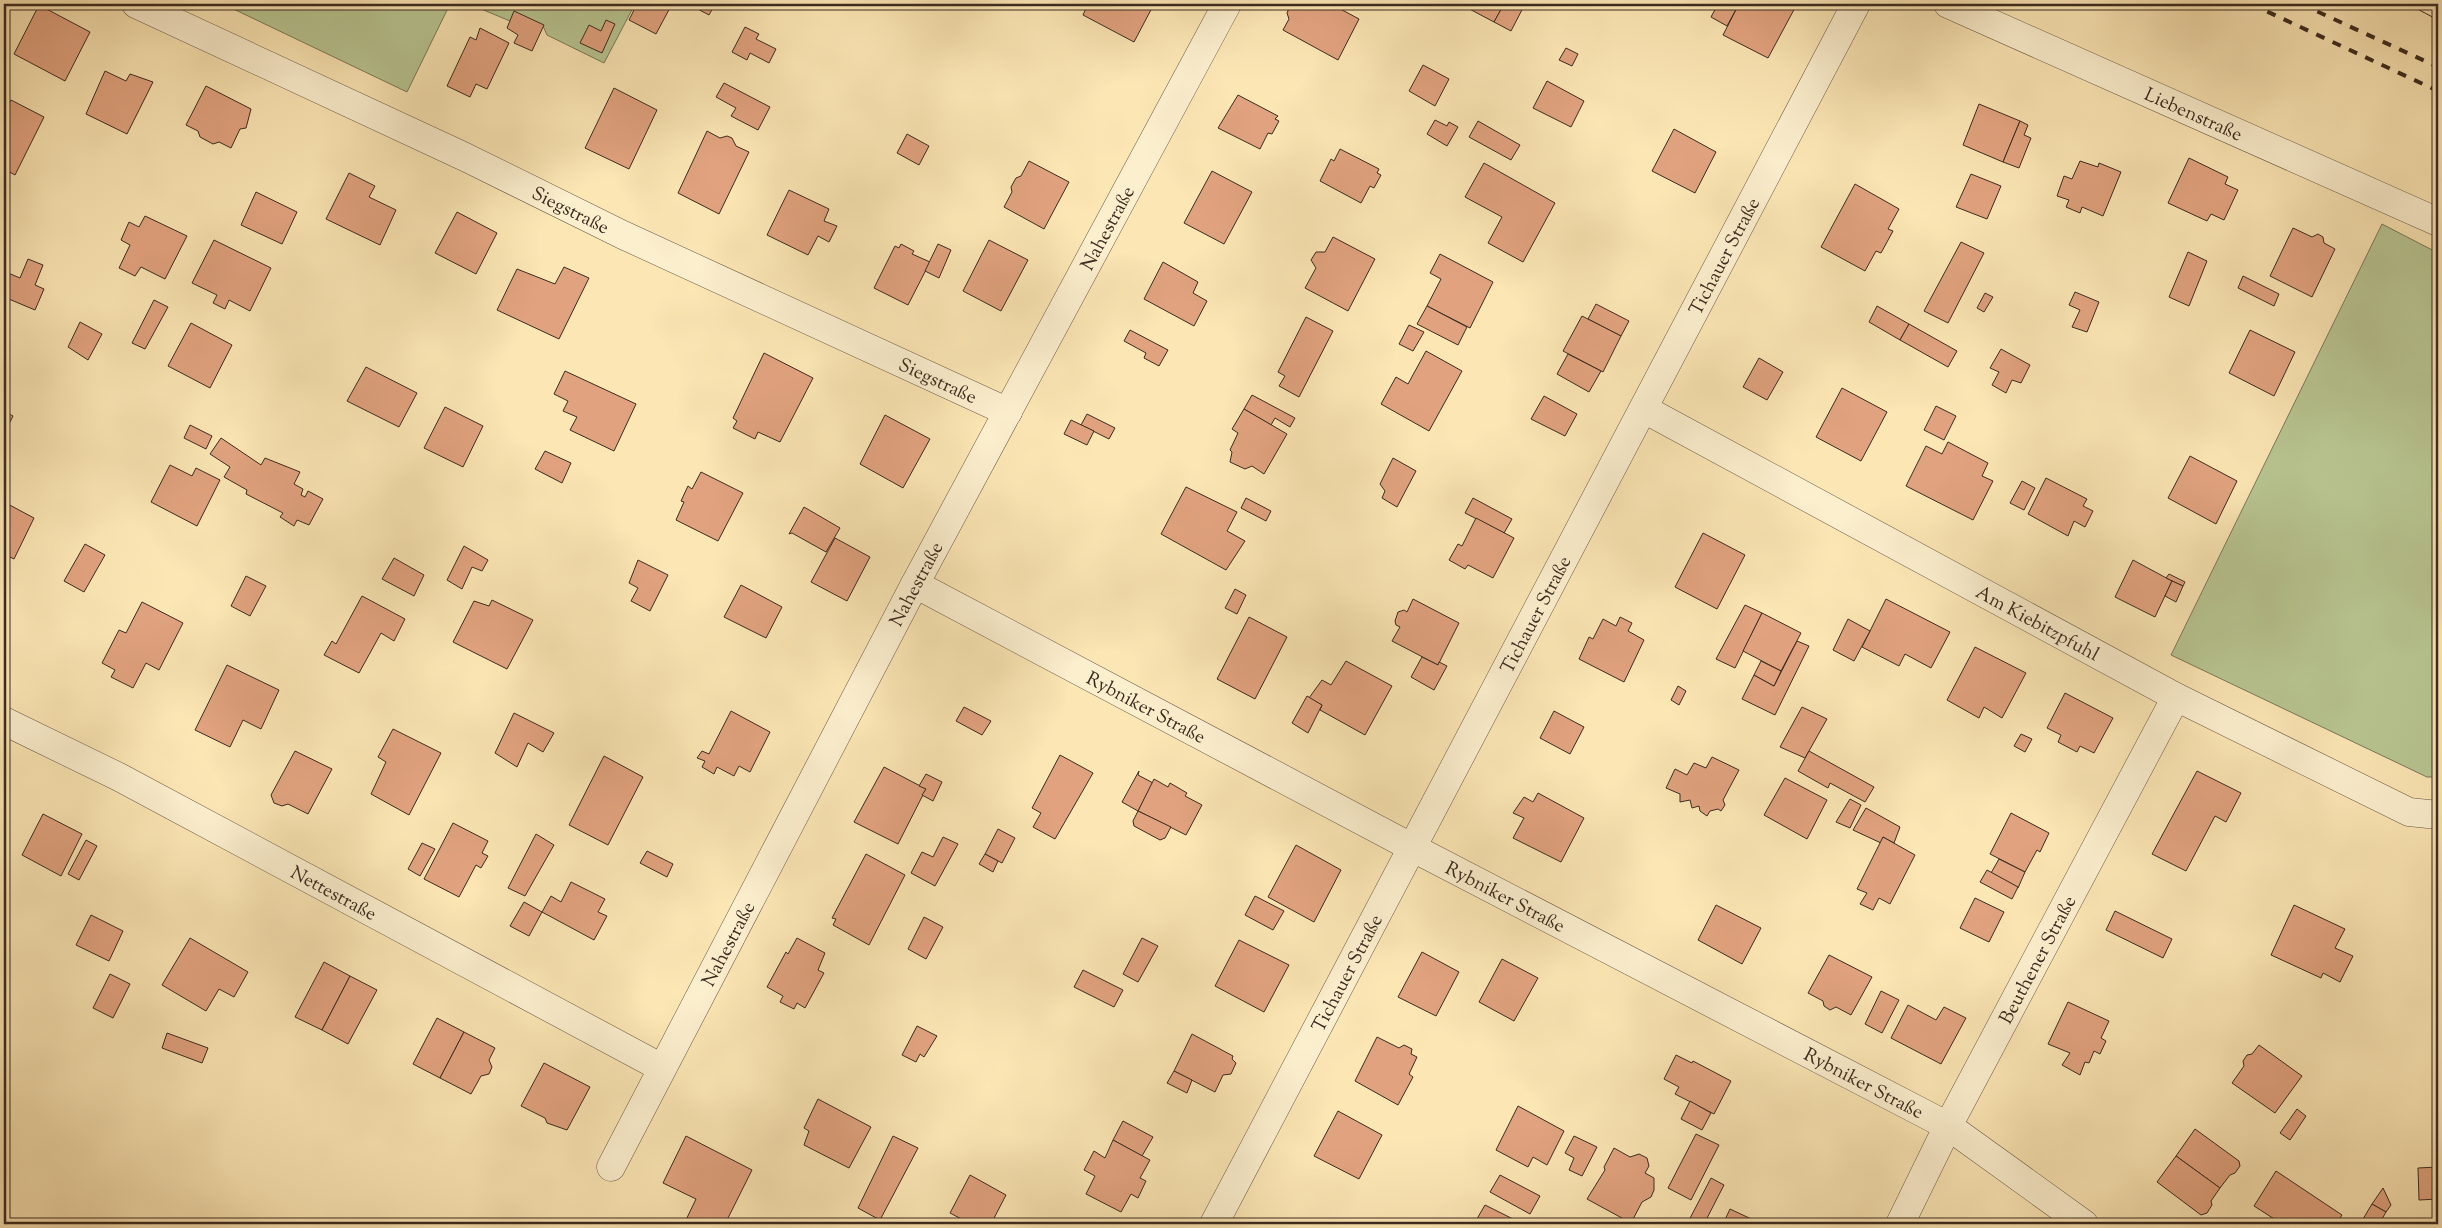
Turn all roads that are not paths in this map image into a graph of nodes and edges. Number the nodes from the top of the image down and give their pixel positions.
1 (136, 4) edge
2 (1227, 4) edge
3 (1856, 4) edge
4 (1948, 4) edge
5 (2438, 222) edge
6 (1644, 409) junction
7 (1008, 412) junction
8 (915, 584) junction
9 (2176, 698) junction
10 (4, 721) edge
11 (2438, 815) edge
12 (1413, 848) junction
13 (662, 1068) junction
14 (1948, 1126) junction
15 (611, 1168) dead end
16 (1214, 1224) edge
17 (1900, 1224) edge
18 (2084, 1224) edge

1 - 7 street, Siegstraße
2 - 7 street, Nahestraße
3 - 6 street, Tichauer Straße
4 - 5 street, Liebenstraße
6 - 9 street, Am Kiebitzpfuhl
6 - 12 street, Tichauer Straße
7 - 8 street, Nahestraße
8 - 12 street, Rybniker Straße
8 - 13 street, Nahestraße
9 - 11 street, Am Kiebitzpfuhl
9 - 14 street, Beuthener Straße
10 - 13 street, Nettestraße
12 - 14 street, Rybniker Straße
12 - 16 street, Tichauer Straße
13 - 15 street, Nahestraße
14 - 17 street, Beuthener Straße
14 - 18 street, Rybniker Straße

